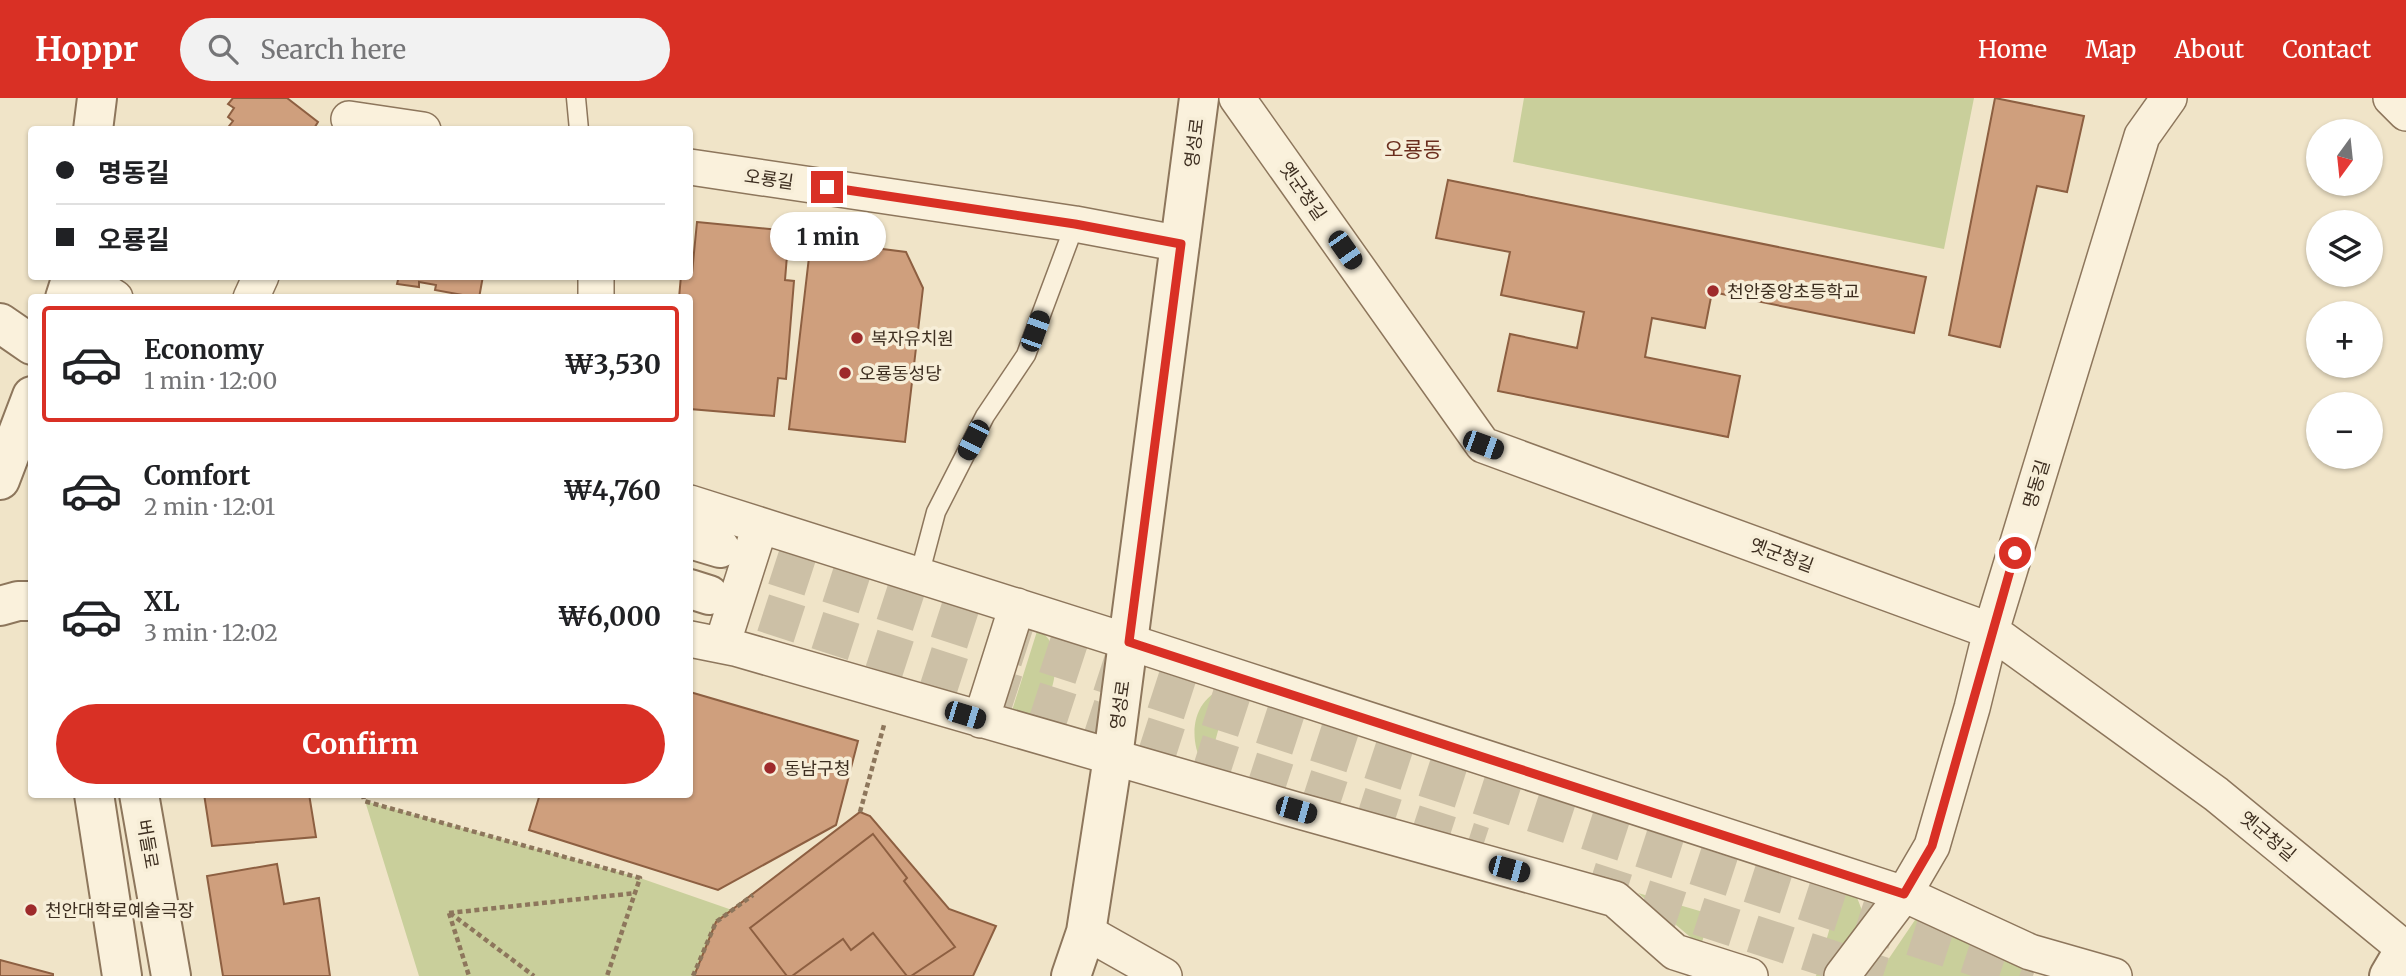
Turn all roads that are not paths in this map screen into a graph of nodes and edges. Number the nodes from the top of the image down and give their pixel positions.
1 (97, 98) edge
2 (576, 98) edge
3 (1199, 98) edge
4 (1237, 98) edge
5 (2169, 98) edge
6 (2391, 98) edge
7 (2406, 113) edge
8 (352, 116) edge
9 (94, 126) edge
10 (403, 126) edge
11 (579, 126) edge
12 (693, 167) edge
13 (1075, 224) junction
14 (1181, 244) junction
15 (97, 280) edge
16 (109, 294) edge
17 (0, 323) edge
18 (28, 342) edge
19 (0, 353) edge
20 (28, 355) edge
21 (28, 406) edge
22 (0, 480) edge
23 (693, 504) edge
24 (767, 528) junction
25 (919, 576) junction
26 (28, 601) edge
27 (1017, 606) junction
28 (0, 607) edge
29 (1991, 631) junction
30 (1129, 642) junction
31 (715, 644) edge
32 (981, 720) junction
33 (1113, 757) junction
34 (95, 798) edge
35 (140, 798) edge
36 (1904, 894) junction
37 (1086, 932) junction
38 (2400, 957) edge
39 (122, 976) edge
40 (171, 976) edge
41 (1071, 976) edge
42 (1164, 976) edge
43 (1750, 976) edge
44 (1842, 976) edge
45 (2114, 976) edge

1 - 9 street
2 - 11 lane
3 - 14 street, 영성로
4 - 29 street, 옛군청길
5 - 29 street, 명동길
6 - 7 street
8 - 10 street
12 - 13 street, 오룡길
13 - 14 street, 오룡길
13 - 25 lane
14 - 30 street, 영성로
15 - 16 street
17 - 18 street
19 - 20 street
21 - 22 street
23 - 24 street
24 - 25 street
24 - 31 street
25 - 27 street
26 - 28 street
27 - 30 street
27 - 32 street
29 - 36 street, 명동길
29 - 38 street, 옛군청길
30 - 33 street, 영성로
30 - 36 street
31 - 32 street
32 - 33 street
33 - 37 street, 영성로
33 - 43 street
34 - 39 street
35 - 40 street, 버들로
36 - 44 street, 명동길
36 - 45 street
37 - 41 street, 영성로
37 - 42 street

